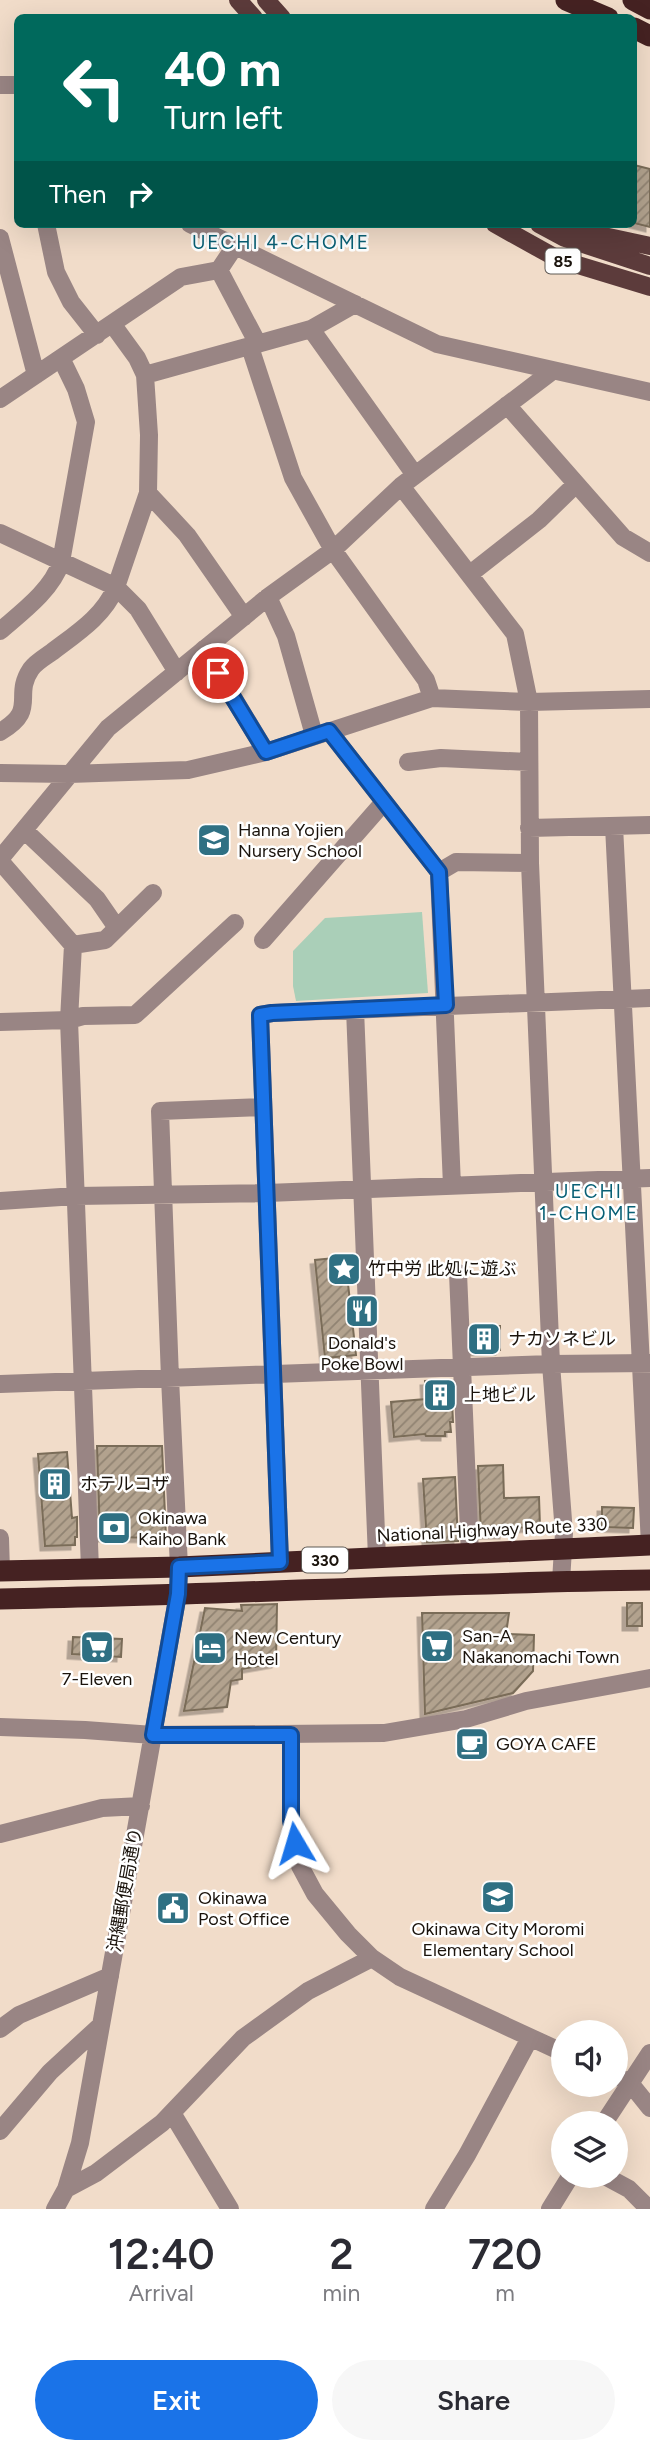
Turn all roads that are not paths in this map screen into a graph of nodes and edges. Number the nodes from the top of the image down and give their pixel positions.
1 (238, 0) edge
2 (266, 0) edge
3 (566, 0) edge
4 (581, 0) edge
5 (633, 0) edge
6 (650, 9) edge
7 (250, 14) edge
8 (278, 14) edge
9 (600, 14) edge
10 (604, 14) edge
11 (47, 228) edge
12 (198, 228) edge
13 (502, 228) edge
14 (546, 228) edge
15 (577, 228) edge
16 (0, 238) edge
17 (235, 246) junction
18 (650, 246) edge
19 (650, 267) edge
20 (219, 270) junction
21 (646, 288) edge
22 (355, 304) junction
23 (113, 325) junction
24 (311, 329) junction
25 (97, 335) junction
26 (254, 346) junction
27 (61, 358) junction
28 (551, 372) junction
29 (36, 375) junction
30 (145, 375) junction
31 (650, 393) edge
32 (0, 399) edge
33 (507, 405) junction
34 (408, 481) junction
35 (575, 485) junction
36 (148, 493) junction
37 (0, 533) edge
38 (333, 550) junction
39 (650, 553) edge
40 (61, 562) junction
41 (470, 574) junction
42 (116, 587) junction
43 (268, 597) junction
44 (244, 617) junction
45 (0, 631) edge
46 (204, 649) junction
47 (177, 671) junction
48 (432, 698) junction
49 (650, 699) edge
50 (528, 702) junction
51 (0, 732) edge
52 (321, 733) junction
53 (266, 752) junction
54 (408, 762) dead end
55 (529, 762) junction
56 (0, 774) edge
57 (69, 774) junction
58 (384, 802) junction
59 (650, 825) edge
60 (614, 826) junction
61 (529, 828) junction
62 (24, 830) junction
63 (0, 860) edge
64 (530, 863) junction
65 (439, 872) junction
66 (153, 893) dead end
67 (235, 923) dead end
68 (117, 928) junction
69 (263, 940) dead end
70 (73, 945) junction
71 (650, 998) edge
72 (623, 999) junction
73 (537, 1002) junction
74 (446, 1005) junction
75 (355, 1009) junction
76 (69, 1020) junction
77 (0, 1022) edge
78 (263, 1107) junction
79 (650, 1178) edge
80 (630, 1179) junction
81 (543, 1183) junction
82 (452, 1186) junction
83 (363, 1189) junction
84 (267, 1193) junction
85 (75, 1196) junction
86 (163, 1196) junction
87 (0, 1201) edge
88 (458, 1273) dead end
89 (645, 1363) edge
90 (551, 1364) junction
91 (461, 1367) junction
92 (370, 1371) junction
93 (274, 1374) junction
94 (170, 1378) junction
95 (85, 1381) junction
96 (0, 1384) edge
97 (0, 1538) edge
98 (650, 1545) edge
99 (563, 1550) junction
100 (470, 1555) junction
101 (377, 1558) junction
102 (280, 1562) junction
103 (179, 1567) junction
104 (90, 1569) junction
105 (1, 1571) edge
106 (650, 1580) edge
107 (561, 1581) junction
108 (178, 1594) junction
109 (0, 1599) edge
110 (650, 1678) edge
111 (0, 1727) edge
112 (153, 1735) junction
113 (291, 1735) junction
114 (141, 1805) junction
115 (0, 1834) edge
116 (372, 1958) junction
117 (110, 1976) junction
118 (101, 2025) junction
119 (0, 2029) edge
120 (530, 2038) junction
121 (551, 2047) edge
122 (649, 2057) edge
123 (628, 2075) edge
124 (628, 2084) edge
125 (650, 2108) edge
126 (172, 2113) junction
127 (0, 2131) edge
128 (563, 2188) edge
129 (627, 2188) edge
130 (66, 2189) junction
131 (55, 2209) edge
132 (230, 2209) edge
133 (433, 2209) edge
134 (550, 2209) edge
135 (649, 2209) edge

1 - 7 main road
2 - 8 main road
3 - 9 highway
4 - 10 highway
5 - 6 highway
11 - 25 street
12 - 17 street
13 - 21 main road, 85
14 - 19 main road, 85
15 - 18 main road
16 - 29 street
17 - 20 street
17 - 22 street
20 - 23 street
20 - 26 street
22 - 24 street
22 - 28 street
23 - 25 street
23 - 30 street
24 - 26 street
24 - 34 street
25 - 27 street
26 - 30 street
26 - 38 street
27 - 29 street
27 - 40 street
28 - 31 street
28 - 33 street
29 - 32 street
30 - 36 street
33 - 34 street
33 - 35 street
34 - 38 street
34 - 41 street
35 - 39 street
35 - 41 street
36 - 42 street
36 - 44 street
37 - 40 street
38 - 43 street
38 - 48 street
40 - 42 street
40 - 45 street
41 - 50 street
42 - 47 street
42 - 51 street
43 - 44 street
43 - 52 street
44 - 46 street
46 - 47 street
46 - 53 street
47 - 57 street
48 - 50 street
48 - 52 street
49 - 50 street
50 - 55 street
52 - 53 street
52 - 58 street
53 - 57 street
54 - 55 street
55 - 61 street
56 - 57 street
57 - 62 street
58 - 65 street
58 - 69 street
59 - 60 street
60 - 61 street
60 - 72 street
61 - 64 street
62 - 63 street
62 - 68 street
63 - 70 street
64 - 65 street
64 - 73 street
65 - 74 street
66 - 68 street
67 - 76 street
68 - 70 street
70 - 76 street
71 - 72 street
72 - 73 street
72 - 80 street
73 - 74 street
73 - 81 street
74 - 75 street
74 - 82 street
75 - 78 street
75 - 83 street
76 - 77 street
76 - 85 street
78 - 84 street
78 - 86 street, 沖縄郵便局通り
79 - 80 street
80 - 81 street
80 - 89 street
81 - 82 street
81 - 90 street
82 - 83 street
83 - 84 street
83 - 92 street
84 - 86 street
84 - 93 street
85 - 86 street
85 - 87 street
85 - 95 street
86 - 94 street, 沖縄郵便局通り
88 - 91 street
89 - 90 street
89 - 98 street
90 - 91 street
90 - 99 street
91 - 92 street
91 - 100 street
92 - 93 street
92 - 101 street
93 - 94 street
93 - 102 street
94 - 95 street
94 - 103 street, 沖縄郵便局通り
95 - 96 street
95 - 104 street
97 - 105 street
98 - 99 highway, National Highway Route 330 / 330
99 - 100 highway, National Highway Route 330 / 330
99 - 107 street
100 - 101 highway, National Highway Route 330 / 330
101 - 102 highway, National Highway Route 330 / 330
102 - 103 highway, National Highway Route 330 / 330
103 - 104 highway, National Highway Route 330 / 330
103 - 108 street, 沖縄郵便局通り
104 - 105 highway, National Highway Route 330 / 330
106 - 107 highway, 330
107 - 108 highway, 330
108 - 109 highway, 330
108 - 112 street, 沖縄郵便局通り
110 - 113 street
111 - 112 street
112 - 113 street
112 - 114 street, 沖縄郵便局通り
113 - 116 street
114 - 115 street
114 - 117 street, 沖縄郵便局通り
116 - 120 street
116 - 126 street
117 - 118 street, 沖縄郵便局通り
117 - 119 street
118 - 127 street
118 - 130 street, 沖縄郵便局通り
120 - 121 street
120 - 133 street
122 - 123 street
124 - 125 street
126 - 130 street
126 - 132 street
128 - 134 street
129 - 135 street
130 - 131 street, 沖縄郵便局通り

